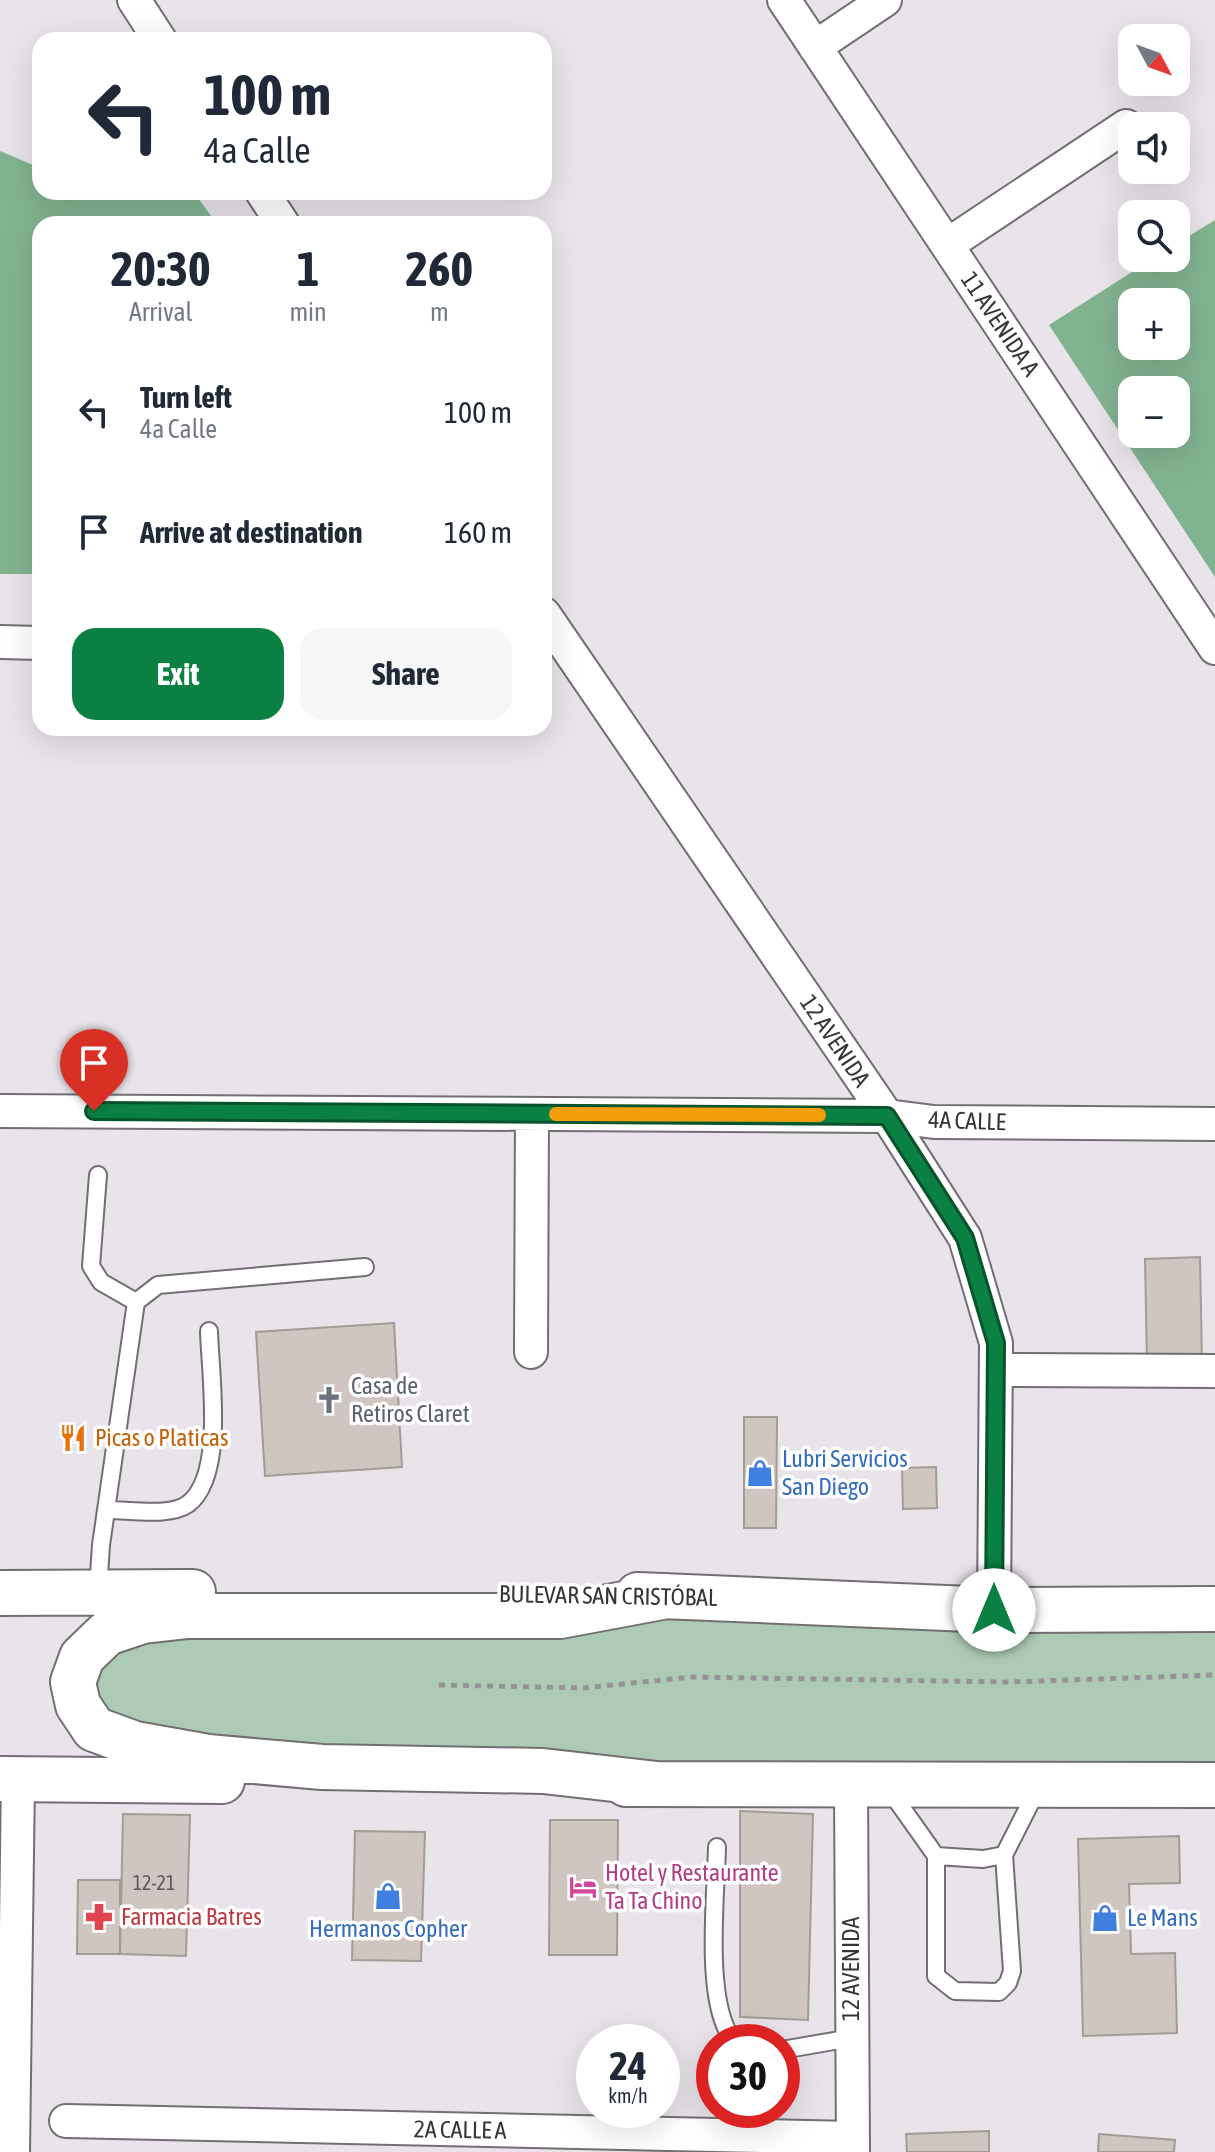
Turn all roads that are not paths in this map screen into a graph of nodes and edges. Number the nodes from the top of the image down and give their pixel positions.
1 (134, 0) edge
2 (784, 0) edge
3 (885, 0) edge
4 (155, 32) edge
5 (815, 47) junction
6 (1118, 131) edge
7 (947, 245) junction
8 (0, 642) edge
9 (32, 643) edge
10 (1215, 648) edge
11 (557, 652) edge
12 (0, 1111) edge
13 (532, 1114) junction
14 (887, 1116) junction
15 (1215, 1124) edge
16 (98, 1175) dead end
17 (365, 1267) dead end
18 (136, 1302) junction
19 (209, 1331) dead end
20 (531, 1352) dead end
21 (996, 1370) junction
22 (1215, 1371) edge
23 (109, 1510) junction
24 (98, 1592) junction
25 (0, 1593) edge
26 (667, 1596) junction
27 (1215, 1609) edge
28 (994, 1610) junction
29 (9, 1779) edge
30 (657, 1784) junction
31 (1040, 1785) junction
32 (1215, 1785) edge
33 (868, 1786) junction
34 (717, 1847) dead end
35 (1004, 1855) junction
36 (936, 1856) junction
37 (724, 2024) edge
38 (851, 2038) junction
39 (800, 2047) edge
40 (66, 2121) dead end
41 (9, 2138) edge
42 (853, 2145) edge

1 - 4 street
2 - 5 street, 11 AVENIDA A
3 - 5 street
5 - 7 street, 11 AVENIDA A
6 - 7 street
7 - 10 street, 11 AVENIDA A
8 - 9 street
11 - 14 street, 12 AVENIDA
12 - 13 street, 4A CALLE
13 - 14 street, 4A CALLE
13 - 20 street
14 - 15 street, 4A CALLE
14 - 21 street, 12 AVENIDA
16 - 18 lane
17 - 18 lane
18 - 23 lane
19 - 23 lane
21 - 22 street
21 - 28 street, 12 AVENIDA
23 - 24 lane
24 - 25 main road, BULEVAR SAN CRISTÓBAL
24 - 26 main road, BULEVAR SAN CRISTÓBAL
26 - 28 main road, BULEVAR SAN CRISTÓBAL
26 - 30 main road
27 - 28 main road, BULEVAR SAN CRISTÓBAL
29 - 30 main road
29 - 41 street
30 - 33 main road
31 - 32 main road
31 - 33 main road
31 - 35 lane
33 - 36 lane
33 - 38 street, 12 AVENIDA
34 - 37 lane
35 - 36 lane
35 - 36 lane
38 - 39 lane
38 - 42 street, 12 AVENIDA
40 - 42 street, 2A CALLE A

